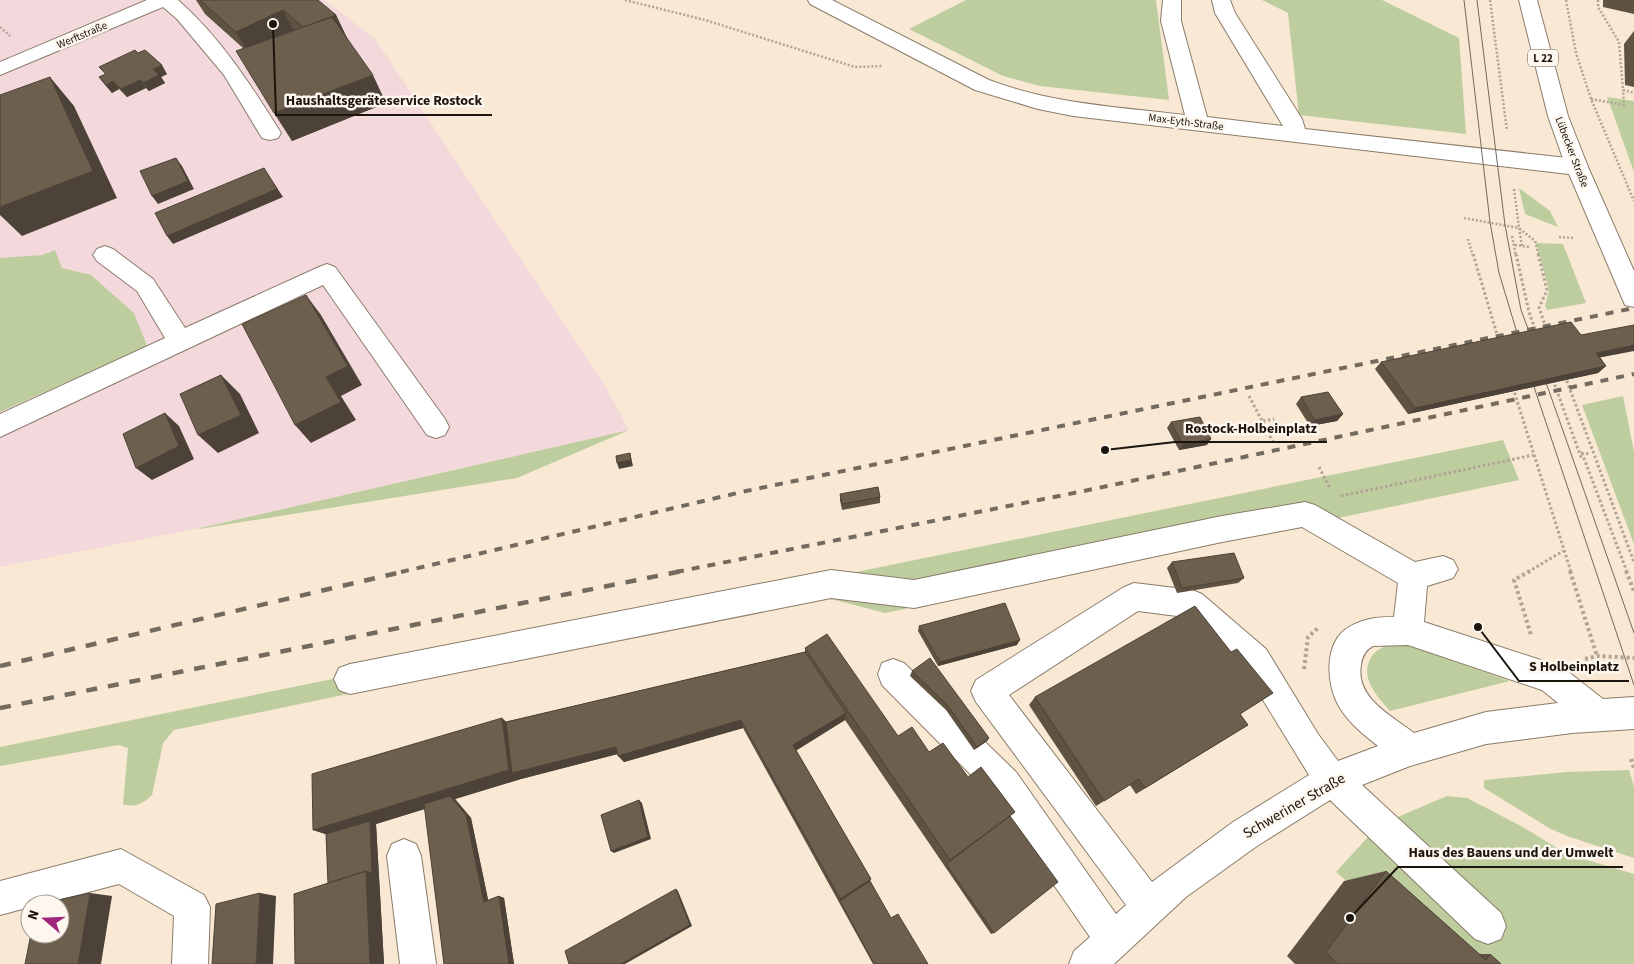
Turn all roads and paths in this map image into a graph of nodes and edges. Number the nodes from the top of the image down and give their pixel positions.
1 (625, 0) edge
2 (817, 0) edge
3 (1172, 0) edge
4 (1221, 0) edge
5 (1490, 0) edge
6 (1528, 0) edge
7 (1566, 0) edge
8 (1598, 0) edge
9 (156, 1) edge
10 (884, 66) dead end
11 (0, 70) edge
12 (1623, 90) junction
13 (1634, 93) edge
14 (1591, 99) junction
15 (1198, 124) junction
16 (270, 133) edge
17 (1297, 135) junction
18 (1511, 160) junction
19 (1577, 167) junction
20 (1634, 201) edge
21 (1464, 218) dead end
22 (1519, 228) junction
23 (1512, 236) dead end
24 (1468, 239) dead end
25 (1514, 245) junction
26 (1522, 246) junction
27 (1529, 247) dead end
28 (105, 255) dead end
29 (1634, 298) edge
30 (1550, 336) edge
31 (1539, 340) edge
32 (181, 342) junction
33 (1499, 342) edge
34 (1564, 373) edge
35 (1552, 378) edge
36 (1512, 384) edge
37 (1249, 396) dead end
38 (1274, 419) dead end
39 (1262, 421) junction
40 (0, 426) edge
41 (436, 427) dead end
42 (1273, 442) dead end
43 (1580, 453) junction
44 (1590, 454) dead end
45 (1533, 455) junction
46 (1582, 460) dead end
47 (1319, 467) dead end
48 (1331, 490) dead end
49 (1335, 497) dead end
50 (1563, 551) junction
51 (1634, 562) edge
52 (1443, 569) dead end
53 (1414, 576) junction
54 (1634, 591) edge
55 (1408, 631) junction
56 (1532, 636) dead end
57 (1634, 658) edge
58 (893, 674) dead end
59 (350, 679) dead end
60 (1634, 713) edge
61 (1598, 715) junction
62 (1410, 750) junction
63 (1631, 759) dead end
64 (1634, 768) edge
65 (1332, 780) junction
66 (404, 856) dead end
67 (0, 898) edge
68 (1149, 907) junction
69 (1488, 926) dead end
70 (1113, 940) junction
71 (190, 964) edge
72 (418, 964) edge
73 (1087, 964) edge

1 - 10 path
2 - 15 street, Max-Eyth-Straße
3 - 15 street
4 - 17 street
5 - 18 path
6 - 19 street, Lübecker Straße / L 22
7 - 14 path
8 - 12 path
9 - 11 street, Werftstraße
9 - 16 street
12 - 13 path
12 - 14 path
14 - 20 path
15 - 17 street, Max-Eyth-Straße
17 - 18 street, Max-Eyth-Straße
18 - 19 street, Max-Eyth-Straße
18 - 22 path
19 - 29 street, Lübecker Straße / L 22
21 - 22 path
22 - 26 path
22 - 30 path
23 - 25 path
24 - 33 path
25 - 26 path
25 - 31 path
26 - 27 path
28 - 32 street
32 - 40 street
32 - 41 street
34 - 51 path
35 - 43 path
36 - 45 path
37 - 39 path
38 - 39 path
39 - 42 path
43 - 44 path
43 - 46 path
43 - 54 path
45 - 49 path
45 - 50 path
47 - 48 path
50 - 56 path
50 - 57 path
52 - 53 street
53 - 55 street
53 - 59 street
55 - 61 street
55 - 62 street
58 - 70 street
60 - 61 street, Schweriner Straße
61 - 62 street, Schweriner Straße
62 - 65 street, Schweriner Straße
63 - 64 path
65 - 68 street, Schweriner Straße
65 - 68 street
65 - 69 street
66 - 72 street
67 - 71 street
68 - 70 street, Schweriner Straße
70 - 73 street, Schweriner Straße

